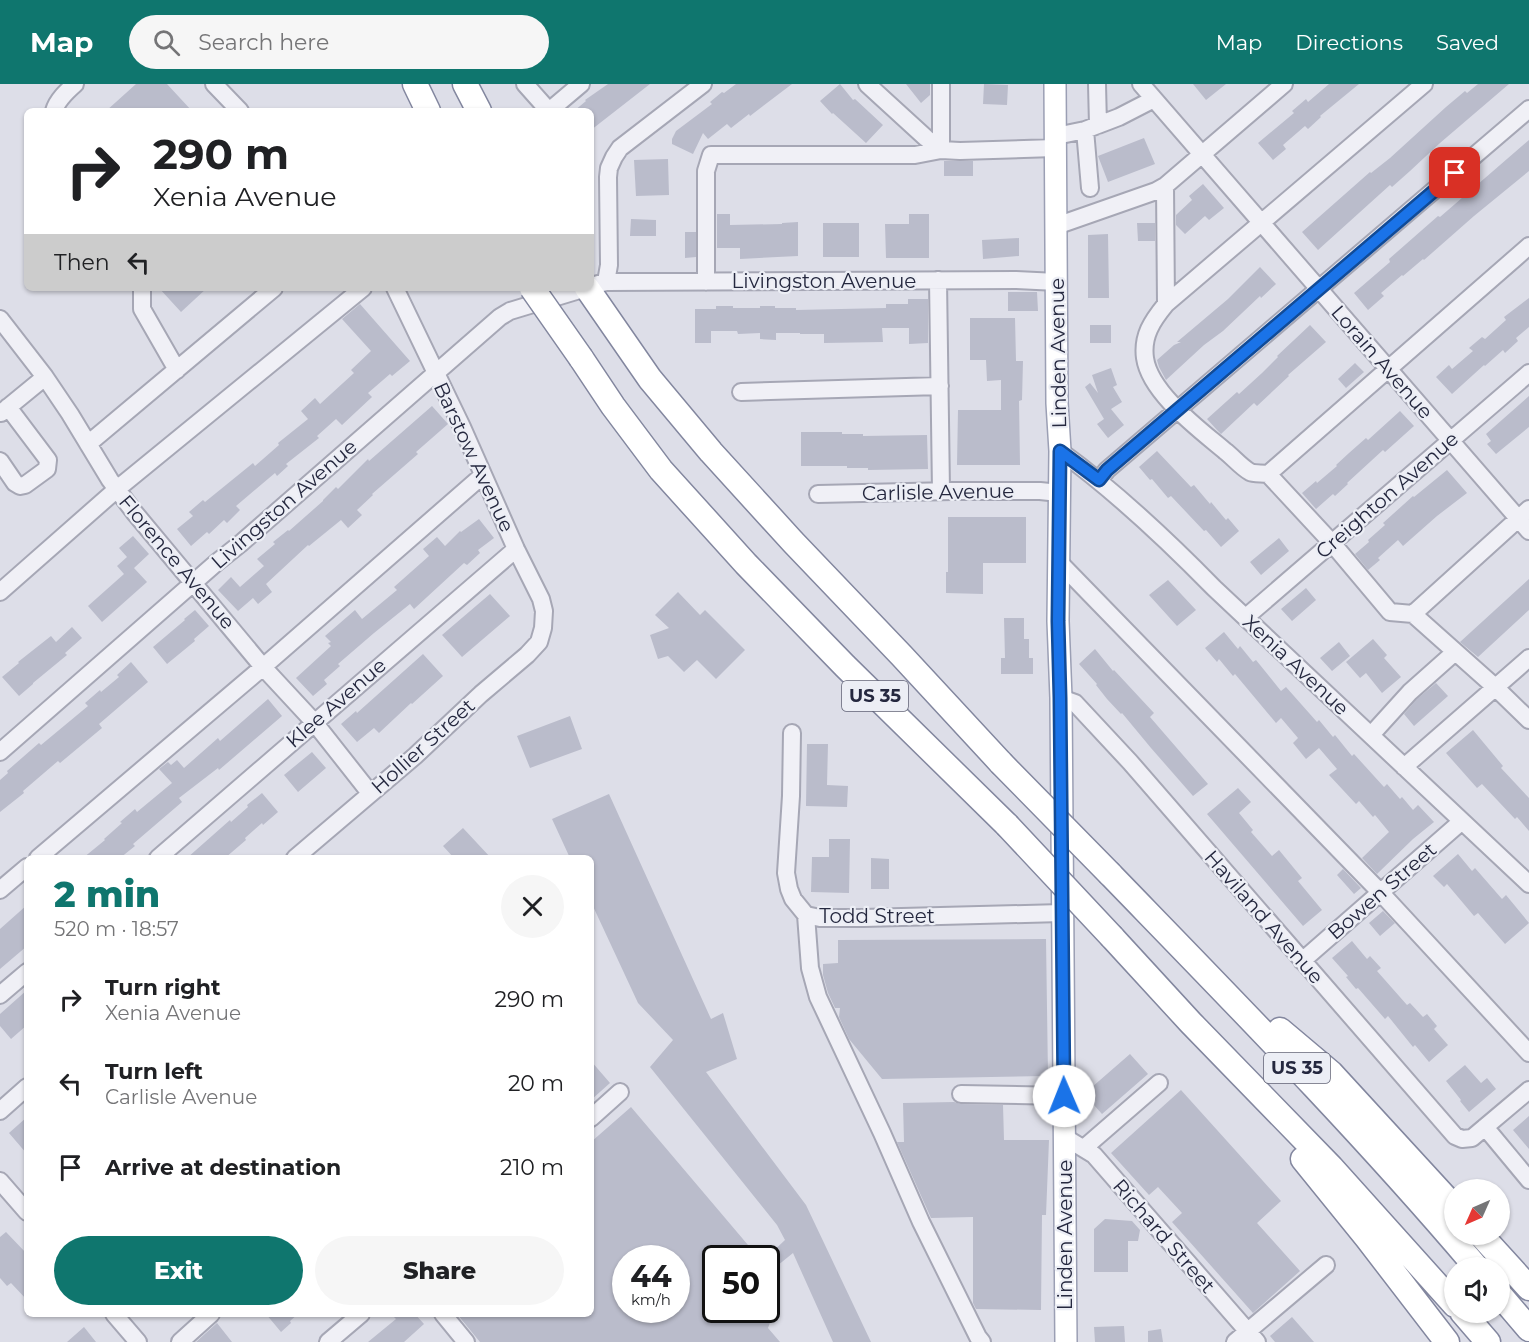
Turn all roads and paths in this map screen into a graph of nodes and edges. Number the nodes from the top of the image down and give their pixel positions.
1 (75, 84) edge
2 (214, 84) edge
3 (415, 84) edge
4 (465, 84) edge
5 (525, 84) edge
6 (581, 84) edge
7 (703, 84) edge
8 (867, 84) edge
9 (941, 84) edge
10 (1055, 84) edge
11 (1097, 84) edge
12 (1284, 84) edge
13 (1424, 84) edge
14 (1147, 89) edge
15 (55, 108) edge
16 (237, 108) edge
17 (427, 108) edge
18 (477, 108) edge
19 (546, 108) edge
20 (553, 108) edge
21 (1529, 109) edge
22 (1092, 127) junction
23 (1055, 142) junction
24 (940, 150) junction
25 (1203, 154) junction
26 (1165, 186) junction
27 (1090, 188) dead end
28 (1262, 222) junction
29 (1056, 226) junction
30 (1529, 246) edge
31 (938, 280) junction
32 (706, 282) junction
33 (1057, 282) junction
34 (594, 285) edge
35 (594, 286) edge
36 (594, 288) edge
37 (1319, 289) junction
38 (142, 291) edge
39 (270, 291) edge
40 (359, 291) edge
41 (396, 291) edge
42 (534, 291) edge
43 (576, 291) edge
44 (1166, 304) junction
45 (0, 319) edge
46 (1388, 369) junction
47 (177, 370) junction
48 (1529, 373) edge
49 (435, 374) junction
50 (45, 377) junction
51 (940, 386) junction
52 (741, 392) dead end
53 (4, 410) edge
54 (1178, 411) junction
55 (1451, 440) junction
56 (88, 444) junction
57 (1060, 451) junction
58 (0, 461) edge
59 (1268, 474) junction
60 (483, 475) junction
61 (1099, 480) junction
62 (117, 489) junction
63 (941, 491) junction
64 (1059, 493) junction
65 (818, 494) dead end
66 (1525, 520) edge
67 (1332, 543) junction
68 (516, 549) junction
69 (1059, 562) junction
70 (193, 583) junction
71 (0, 592) edge
72 (1413, 614) junction
73 (1246, 617) junction
74 (543, 628) joint
75 (1455, 652) junction
76 (1529, 658) edge
77 (263, 667) junction
78 (1495, 687) junction
79 (1060, 698) junction
80 (1529, 720) edge
81 (314, 722) junction
82 (792, 733) dead end
83 (1371, 735) junction
84 (0, 752) edge
85 (1404, 767) junction
86 (370, 793) junction
87 (1462, 821) junction
88 (42, 855) edge
89 (161, 855) edge
90 (298, 855) edge
91 (24, 870) edge
92 (1529, 884) edge
93 (0, 890) edge
94 (1381, 893) junction
95 (1062, 913) junction
96 (806, 915) junction
97 (1161, 926) junction
98 (1302, 961) junction
99 (24, 975) edge
100 (0, 995) edge
101 (1191, 1023) junction
102 (1529, 1053) edge
103 (1159, 1083) dead end
104 (1529, 1090) edge
105 (24, 1091) edge
106 (620, 1092) dead end
107 (961, 1094) dead end
108 (1064, 1096) junction
109 (0, 1111) edge
110 (594, 1115) edge
111 (1485, 1127) junction
112 (1065, 1139) junction
113 (1084, 1148) junction
114 (1529, 1179) edge
115 (0, 1181) edge
116 (1444, 1196) edge
117 (24, 1209) edge
118 (1490, 1245) edge
119 (1468, 1257) edge
120 (1326, 1265) dead end
121 (1529, 1288) edge
122 (1444, 1293) edge
123 (1510, 1306) edge
124 (117, 1317) edge
125 (208, 1317) edge
126 (358, 1317) edge
127 (445, 1317) edge
128 (1472, 1323) edge
129 (1529, 1329) edge
130 (1247, 1338) edge
131 (138, 1342) edge
132 (180, 1342) edge
133 (328, 1342) edge
134 (466, 1342) edge
135 (982, 1342) edge
136 (1066, 1342) edge
137 (1447, 1342) edge
138 (1488, 1342) edge

1 - 15 street
2 - 16 street
3 - 17 highway
4 - 18 highway
5 - 19 street
6 - 20 street
7 - 34 street
8 - 24 street
9 - 24 street
10 - 23 main road, Linden Avenue
11 - 22 street
12 - 25 street
13 - 28 street
14 - 22 street
14 - 25 street, Lorain Avenue
21 - 37 street
22 - 23 street
22 - 27 street
23 - 24 street
23 - 29 main road, Linden Avenue
24 - 32 street
25 - 26 street
25 - 28 street, Lorain Avenue
26 - 29 street
26 - 44 street
28 - 37 street, Lorain Avenue
28 - 44 street
29 - 33 main road, Linden Avenue
30 - 46 street
31 - 32 street, Livingston Avenue
31 - 33 street, Livingston Avenue
31 - 51 street
32 - 35 street, Livingston Avenue
33 - 57 main road, Linden Avenue
36 - 97 highway, US 35, bridge
37 - 46 street, Lorain Avenue
37 - 54 street
38 - 47 street
39 - 47 street
40 - 62 street
41 - 49 street, Barstow Avenue
42 - 101 highway, US 35, bridge
43 - 49 street, Livingston Avenue
44 - 54 street
45 - 50 street, Florence Avenue
46 - 55 street, Lorain Avenue
46 - 59 street
47 - 56 street
48 - 55 street, Creighton Avenue
49 - 60 street, Barstow Avenue
49 - 70 street, Livingston Avenue
50 - 53 street
50 - 56 street, Florence Avenue
51 - 52 street
51 - 63 street
53 - 58 street
54 - 59 street
54 - 61 street
55 - 66 street, Lorain Avenue
55 - 67 street, Creighton Avenue
56 - 62 street, Florence Avenue
57 - 61 street, Xenia Avenue
57 - 64 main road, Linden Avenue
59 - 67 street
60 - 68 street, Barstow Avenue
60 - 77 street
61 - 73 street, Xenia Avenue
62 - 70 street, Florence Avenue
62 - 71 street
63 - 64 street, Carlisle Avenue
63 - 65 street, Carlisle Avenue
64 - 69 main road, Linden Avenue
66 - 72 street
67 - 72 street
67 - 73 street, Creighton Avenue
68 - 74 street, Barstow Avenue
68 - 81 street, Klee Avenue
69 - 79 main road, Linden Avenue
69 - 94 street
70 - 77 street, Florence Avenue
70 - 84 street, Livingston Avenue
72 - 75 street
73 - 83 street, Xenia Avenue
74 - 86 street, Hollier Street
75 - 78 street
75 - 83 street
76 - 78 street
77 - 81 street, Florence Avenue
77 - 88 street
78 - 80 street
78 - 85 street
79 - 95 main road, Linden Avenue
79 - 98 street, Haviland Avenue
81 - 86 street, Florence Avenue
81 - 89 street, Klee Avenue
82 - 96 street, Todd Street
83 - 85 street, Xenia Avenue
85 - 87 street, Xenia Avenue
86 - 90 street, Hollier Street
87 - 92 street, Xenia Avenue
87 - 94 street, Bowen Street
91 - 93 street
94 - 98 street, Bowen Street
94 - 102 street
95 - 96 street, Todd Street
95 - 108 main road, Linden Avenue
96 - 135 street
97 - 116 highway
97 - 119 highway, US 35
98 - 111 street, Haviland Avenue
99 - 100 street
101 - 122 highway, US 35
101 - 137 highway
103 - 113 street
104 - 111 street
105 - 109 street
106 - 110 street
107 - 108 street
108 - 112 main road, Linden Avenue
111 - 114 street
112 - 113 street, Richard Street
112 - 136 main road, Linden Avenue
113 - 130 street, Richard Street
115 - 117 street
118 - 121 highway
120 - 130 street
123 - 129 highway
124 - 131 street
125 - 132 street
126 - 133 street
127 - 134 street
128 - 138 highway

